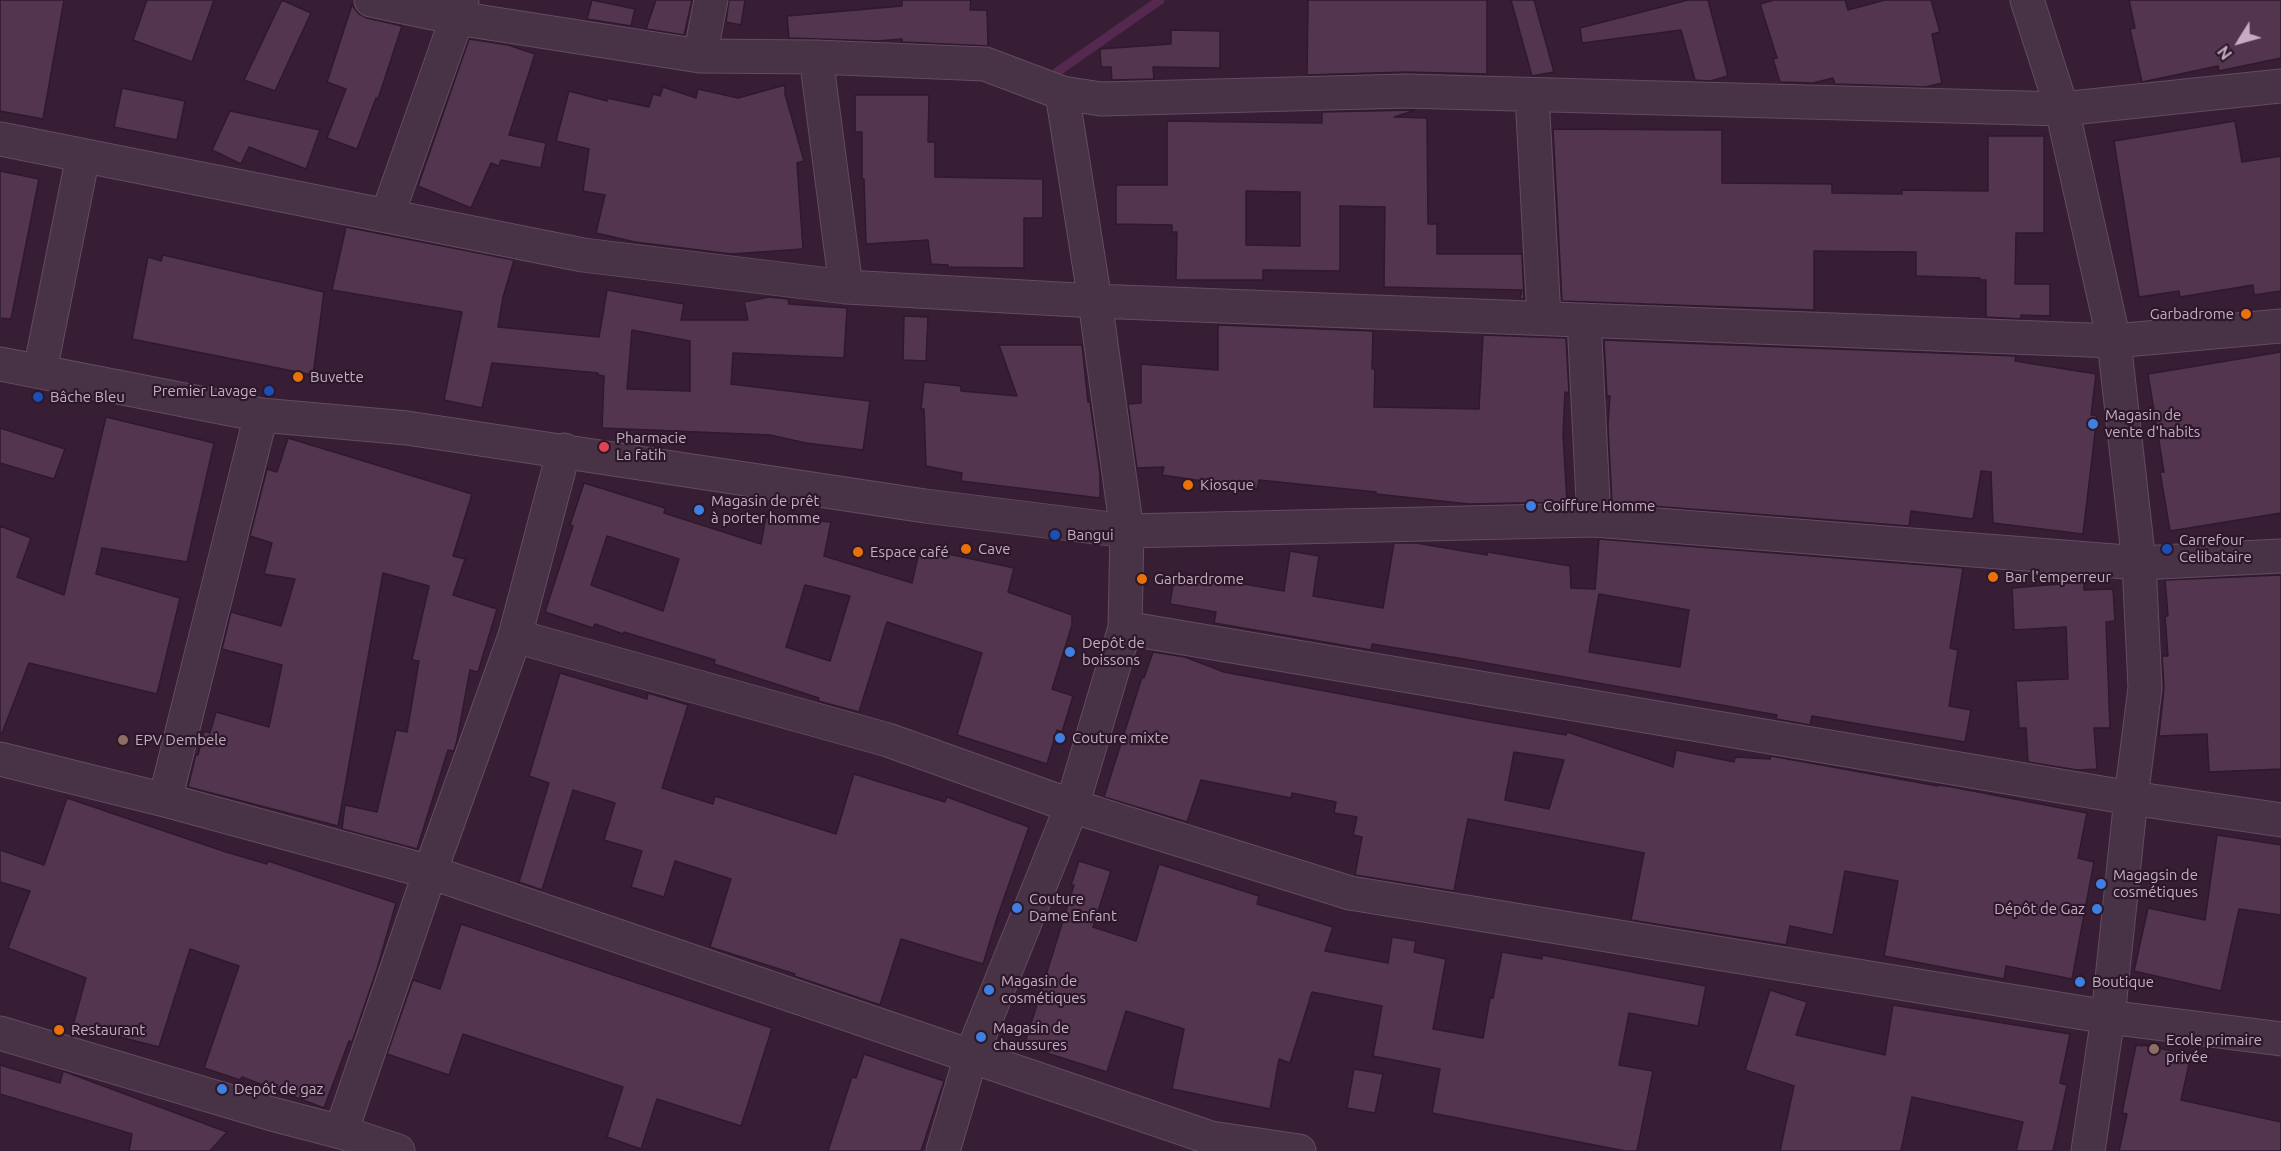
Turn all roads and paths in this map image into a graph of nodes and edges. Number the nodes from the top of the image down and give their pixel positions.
1 (371, 0) edge
2 (711, 0) edge
3 (2027, 0) edge
4 (460, 9) edge
5 (700, 56) junction
6 (816, 57) junction
7 (2281, 86) edge
8 (1062, 93) junction
9 (1532, 95) junction
10 (2062, 109) junction
11 (0, 139) edge
12 (83, 156) junction
13 (387, 216) junction
14 (846, 287) junction
15 (1095, 301) junction
16 (1544, 318) junction
17 (1584, 320) junction
18 (2281, 326) edge
19 (2114, 341) junction
20 (0, 364) edge
21 (40, 371) junction
22 (261, 415) junction
23 (564, 450) junction
24 (1594, 520) junction
25 (1127, 531) junction
26 (2281, 556) edge
27 (2139, 563) junction
28 (1125, 628) junction
29 (515, 636) junction
30 (0, 759) edge
31 (2131, 798) junction
32 (165, 800) junction
33 (1072, 806) junction
34 (2281, 820) edge
35 (430, 872) junction
36 (2108, 1017) junction
37 (0, 1033) edge
38 (2281, 1039) edge
39 (971, 1056) junction
40 (341, 1132) junction
41 (398, 1151) edge
42 (943, 1151) edge
43 (1299, 1151) edge
44 (2088, 1151) edge

1 - 4 street
2 - 5 street
3 - 10 street
4 - 5 street
4 - 13 street
5 - 6 street
6 - 8 street
6 - 14 street
7 - 10 street
8 - 9 street
8 - 15 street
9 - 10 street
9 - 16 street
10 - 19 street
11 - 12 street
12 - 13 street
12 - 21 street
13 - 14 street
14 - 15 street
15 - 16 street
15 - 25 street
16 - 17 street
17 - 19 street
17 - 24 street
18 - 19 street
19 - 27 street
20 - 21 street
21 - 22 street
22 - 23 street
22 - 32 street
23 - 25 street
23 - 29 street
24 - 25 street
24 - 27 street
25 - 28 street
26 - 27 street
27 - 31 street
28 - 31 street
28 - 33 street
29 - 33 street
29 - 35 street
30 - 32 street
31 - 34 street
31 - 36 street
32 - 35 street
33 - 36 street
33 - 39 street
35 - 39 street
35 - 40 street
36 - 38 street
36 - 44 street
37 - 40 street
39 - 42 street
39 - 43 street
40 - 41 street

